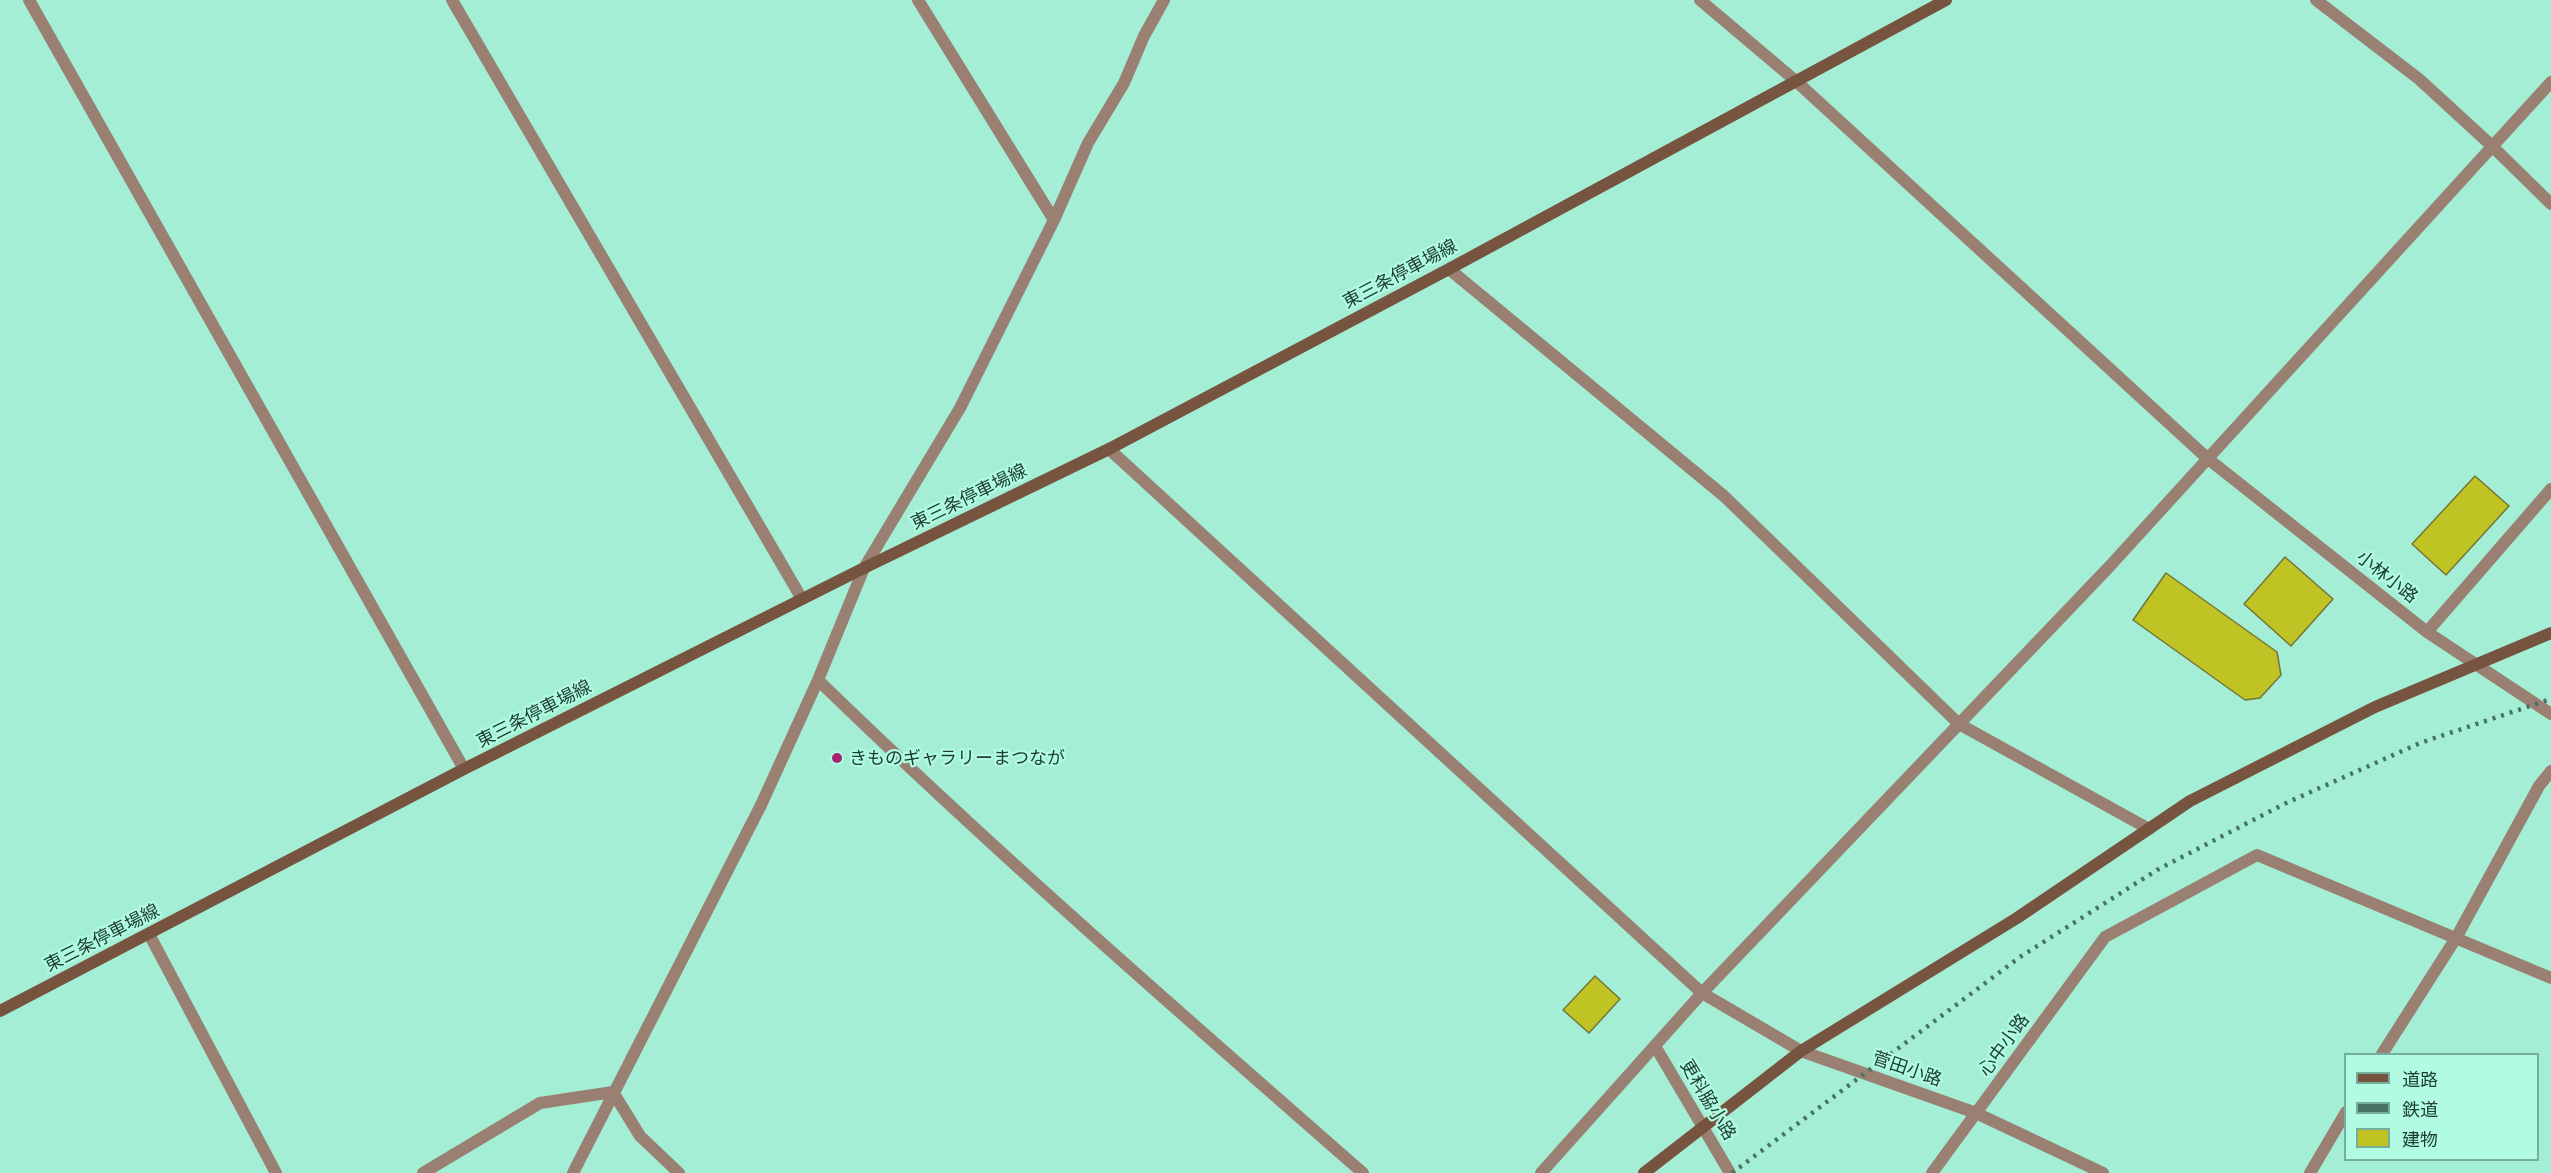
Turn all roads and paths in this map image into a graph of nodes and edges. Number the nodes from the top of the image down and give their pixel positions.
1 (29, 0) edge
2 (452, 0) edge
3 (918, 0) edge
4 (1164, 0) edge
5 (1700, 0) edge
6 (1946, 0) edge
7 (2316, 0) edge
8 (1797, 82) junction
9 (2551, 82) edge
10 (2492, 146) junction
11 (2551, 204) edge
12 (1053, 220) junction
13 (1449, 269) junction
14 (1109, 449) junction
15 (2207, 458) junction
16 (2551, 489) edge
17 (864, 568) junction
18 (802, 599) junction
19 (2427, 632) junction
20 (2551, 633) edge
21 (2477, 664) junction
22 (818, 680) junction
23 (2551, 714) edge
24 (1959, 724) junction
25 (464, 769) junction
26 (2551, 771) edge
27 (2149, 829) junction
28 (149, 934) junction
29 (2456, 938) junction
30 (2551, 978) edge
31 (1702, 993) junction
32 (0, 1011) edge
33 (1655, 1046) junction
34 (1801, 1051) junction
35 (2383, 1053) edge
36 (614, 1092) junction
37 (1977, 1113) junction
38 (2344, 1115) edge
39 (1703, 1127) junction
40 (276, 1173) edge
41 (423, 1173) edge
42 (573, 1173) edge
43 (679, 1173) edge
44 (1364, 1173) edge
45 (1541, 1173) edge
46 (1644, 1173) edge
47 (1730, 1173) edge
48 (1932, 1173) edge
49 (2103, 1173) edge
50 (2310, 1173) edge

1 - 25 street
2 - 18 street
3 - 12 street
4 - 12 street
5 - 8 street, 小林小路
6 - 8 main road, 東三条停車場線
7 - 10 street
8 - 13 main road, 東三条停車場線
8 - 15 street, 小林小路
9 - 10 street
10 - 11 street
10 - 15 street
12 - 17 street
13 - 14 main road, 東三条停車場線
13 - 24 street
14 - 17 main road, 東三条停車場線
14 - 31 street, 菅田小路
15 - 19 street, 小林小路
15 - 24 street
16 - 19 street
17 - 18 main road, 東三条停車場線
17 - 22 street
18 - 25 main road, 東三条停車場線
19 - 21 street, 小林小路
20 - 21 main road
21 - 23 street, 小林小路
21 - 27 main road
22 - 36 street
22 - 44 street
24 - 27 street
24 - 31 street
25 - 28 main road, 東三条停車場線
26 - 29 street
27 - 34 main road
28 - 32 main road, 東三条停車場線
28 - 40 street
29 - 30 street
29 - 35 street
29 - 37 street, 心中小路
31 - 33 street
31 - 34 street, 菅田小路
33 - 39 street, 更科脇小路
33 - 45 street
34 - 37 street, 菅田小路
34 - 39 main road
36 - 41 street
36 - 42 street
36 - 43 street
37 - 48 street, 心中小路
37 - 49 street, 菅田小路
38 - 50 street
39 - 46 main road
39 - 47 street, 更科脇小路

